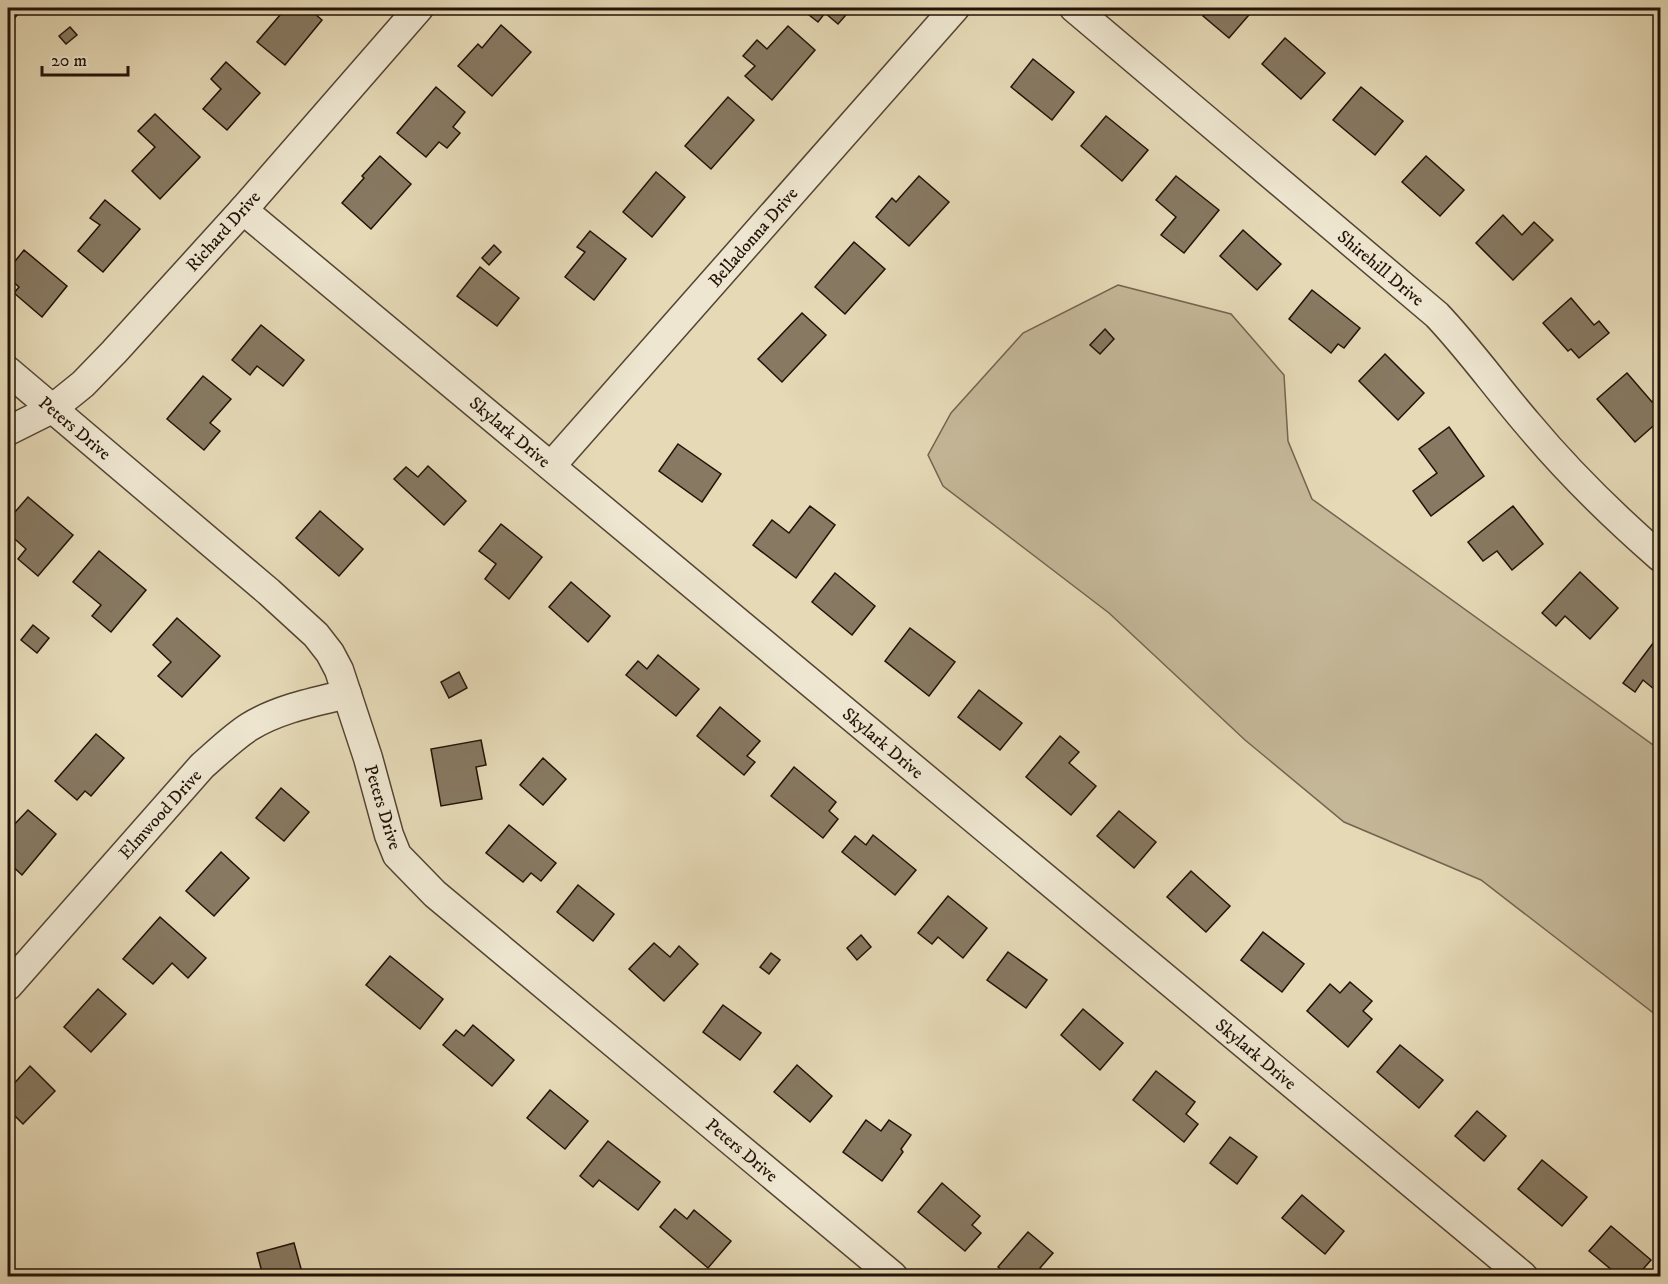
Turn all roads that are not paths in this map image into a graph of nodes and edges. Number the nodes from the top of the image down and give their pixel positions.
1 (419, 8) edge
2 (955, 8) edge
3 (1074, 8) edge
4 (243, 210) junction
5 (8, 371) edge
6 (52, 409) junction
7 (8, 431) edge
8 (551, 466) junction
9 (1660, 557) edge
10 (347, 694) junction
11 (8, 986) edge
12 (893, 1276) edge
13 (1523, 1276) edge

1 - 4 street, Richard Drive
2 - 8 street, Belladonna Drive
3 - 9 street, Shirehill Drive
4 - 6 street, Richard Drive
4 - 8 street, Skylark Drive
5 - 6 street, Peters Drive
6 - 7 street, Richard Drive
6 - 10 street, Peters Drive
8 - 13 street, Skylark Drive
10 - 11 street, Elmwood Drive
10 - 12 street, Peters Drive

